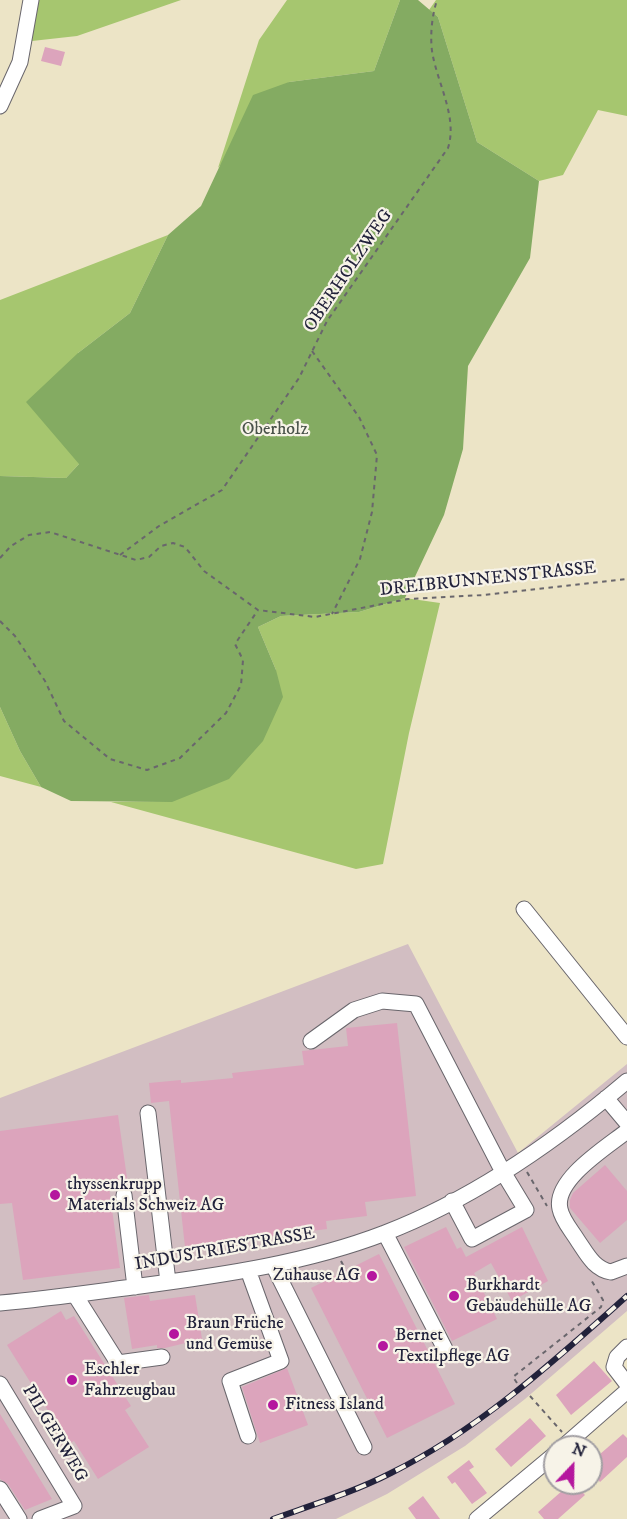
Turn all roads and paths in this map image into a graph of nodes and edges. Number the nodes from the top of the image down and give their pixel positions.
1 (31, 0) edge
2 (437, 0) edge
3 (0, 106) edge
4 (312, 351) junction
5 (120, 555) junction
6 (0, 558) edge
7 (627, 579) edge
8 (258, 609) junction
9 (332, 615) junction
10 (0, 621) edge
11 (524, 909) dead end
12 (627, 1037) edge
13 (311, 1041) dead end
14 (627, 1081) edge
15 (606, 1098) junction
16 (148, 1113) dead end
17 (627, 1123) edge
18 (627, 1131) edge
19 (520, 1162) junction
20 (503, 1172) junction
21 (124, 1195) dead end
22 (452, 1201) junction
23 (550, 1211) dead end
24 (385, 1233) junction
25 (273, 1265) junction
26 (627, 1266) edge
27 (248, 1270) junction
28 (585, 1270) dead end
29 (168, 1282) junction
30 (135, 1287) junction
31 (75, 1295) junction
32 (0, 1303) edge
33 (627, 1347) edge
34 (446, 1351) dead end
35 (162, 1357) dead end
36 (517, 1383) dead end
37 (0, 1384) edge
38 (627, 1384) edge
39 (627, 1391) edge
40 (530, 1396) dead end
41 (558, 1428) dead end
42 (577, 1435) edge
43 (248, 1437) dead end
44 (364, 1447) dead end
45 (543, 1464) edge
46 (0, 1489) edge
47 (19, 1519) edge
48 (40, 1519) edge
49 (477, 1519) edge

1 - 3 street
2 - 4 path, OBERHOLZWEG
4 - 5 path, OBERHOLZWEG
4 - 9 path
5 - 6 path, DREIBRUNNENSTRASSE
5 - 8 path, DREIBRUNNENSTRASSE
7 - 9 path, DREIBRUNNENSTRASSE
8 - 9 path, DREIBRUNNENSTRASSE
8 - 10 path
11 - 12 street
13 - 20 street
14 - 15 street, INDUSTRIESTRASSE
15 - 17 street
15 - 19 street, INDUSTRIESTRASSE
16 - 29 street
18 - 26 street
19 - 20 street, INDUSTRIESTRASSE
19 - 23 path
20 - 22 street, INDUSTRIESTRASSE
20 - 22 street
21 - 30 street
22 - 24 street, INDUSTRIESTRASSE
24 - 25 street, INDUSTRIESTRASSE
24 - 34 street
25 - 27 street, INDUSTRIESTRASSE
25 - 44 street
27 - 29 street, INDUSTRIESTRASSE
27 - 43 street
28 - 36 path
29 - 30 street, INDUSTRIESTRASSE
30 - 31 street, INDUSTRIESTRASSE
31 - 32 street, INDUSTRIESTRASSE
31 - 35 street
33 - 38 street
37 - 48 street, PILGERWEG
39 - 42 street
40 - 41 path
45 - 49 street
46 - 47 street

